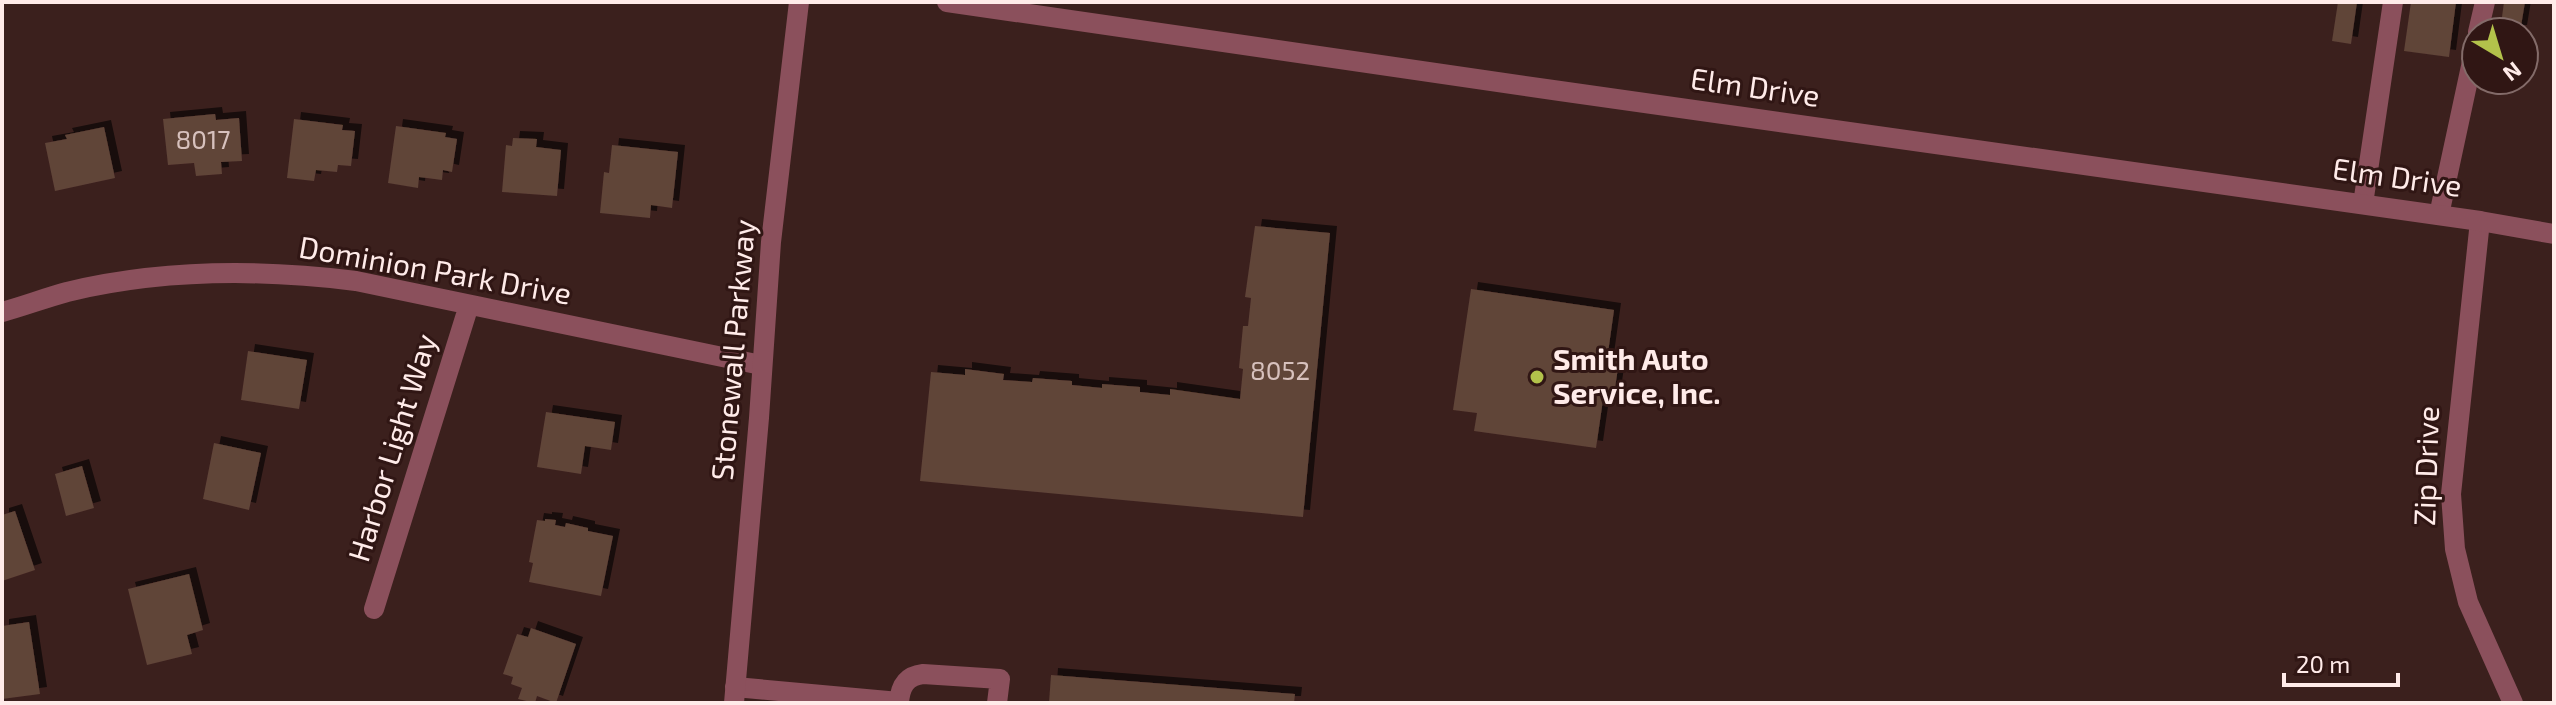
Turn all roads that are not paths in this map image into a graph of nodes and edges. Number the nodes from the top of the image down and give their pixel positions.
1 (799, 2) edge
2 (947, 2) edge
3 (2393, 2) edge
4 (2465, 96) edge
5 (2363, 204) junction
6 (2439, 215) junction
7 (2480, 221) junction
8 (2554, 234) edge
9 (469, 305) junction
10 (2, 312) edge
11 (761, 365) junction
12 (374, 609) dead end
13 (734, 695) edge
14 (899, 702) edge
15 (997, 703) edge
16 (2513, 703) edge

1 - 11 street, Stonewall Parkway
2 - 5 street, Elm Drive
3 - 5 street
4 - 6 street
5 - 6 street, Elm Drive
6 - 7 street, Elm Drive
7 - 8 street, Elm Drive
7 - 16 street, Zip Drive
9 - 10 street, Dominion Park Drive
9 - 11 street, Dominion Park Drive
9 - 12 street, Harbor Light Way
11 - 13 street, Stonewall Parkway
13 - 14 street
14 - 15 street

